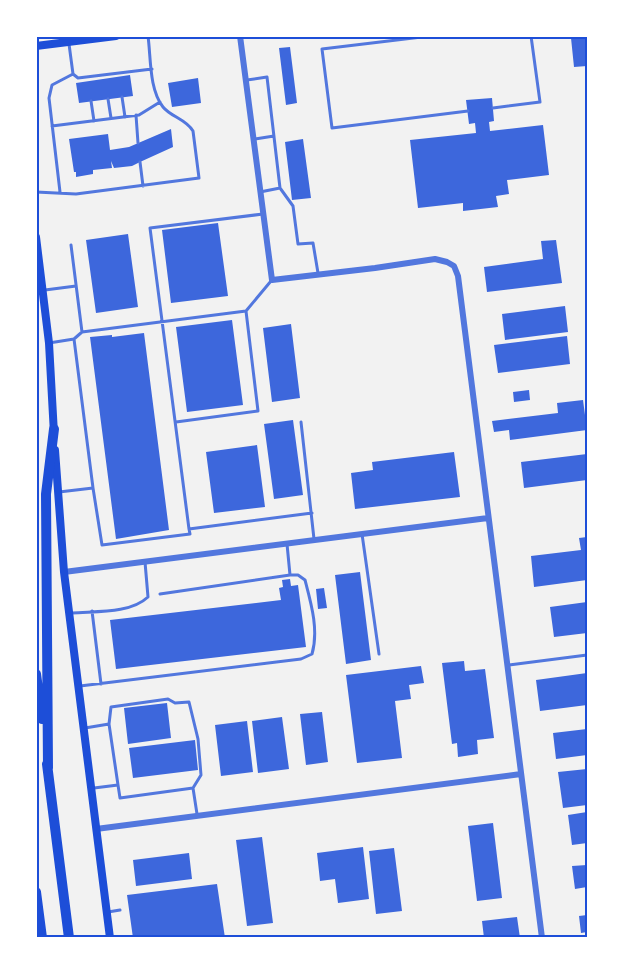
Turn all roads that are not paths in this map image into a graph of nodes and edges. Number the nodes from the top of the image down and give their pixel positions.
1 (116, 36) edge
2 (148, 36) edge
3 (240, 36) edge
4 (430, 36) edge
5 (531, 36) edge
6 (409, 37) edge
7 (83, 38) edge
8 (69, 42) junction
9 (36, 46) edge
10 (152, 69) junction
11 (73, 74) junction
12 (246, 80) junction
13 (122, 97) dead end
14 (108, 99) dead end
15 (91, 101) dead end
16 (160, 102) junction
17 (493, 108) dead end
18 (468, 111) dead end
19 (136, 115) junction
20 (125, 117) junction
21 (111, 118) junction
22 (94, 121) junction
23 (52, 126) junction
24 (274, 136) junction
25 (253, 139) junction
26 (138, 143) dead end
27 (141, 162) dead end
28 (143, 186) junction
29 (280, 188) junction
30 (36, 192) edge
31 (60, 192) junction
32 (260, 192) junction
33 (263, 214) junction
34 (36, 237) edge
35 (71, 245) dead end
36 (318, 275) junction
37 (272, 280) junction
38 (76, 286) junction
39 (43, 290) junction
40 (246, 311) junction
41 (162, 322) junction
42 (82, 332) junction
43 (74, 339) junction
44 (49, 343) junction
45 (175, 422) junction
46 (301, 422) dead end
47 (54, 429) junction
48 (93, 488) junction
49 (57, 492) junction
50 (312, 513) junction
51 (488, 518) junction
52 (189, 529) junction
53 (362, 534) junction
54 (314, 540) junction
55 (287, 544) junction
56 (145, 562) junction
57 (64, 572) junction
58 (290, 574) junction
59 (160, 594) dead end
60 (92, 611) junction
61 (69, 613) junction
62 (379, 654) dead end
63 (587, 655) edge
64 (507, 666) junction
65 (36, 674) edge
66 (101, 684) junction
67 (78, 686) junction
68 (109, 724) junction
69 (83, 728) junction
70 (48, 768) junction
71 (521, 774) junction
72 (118, 785) junction
73 (193, 788) junction
74 (91, 789) junction
75 (198, 816) junction
76 (96, 829) junction
77 (36, 892) edge
78 (120, 910) dead end
79 (107, 912) junction
80 (42, 938) edge
81 (69, 938) edge
82 (110, 938) edge
83 (542, 938) edge

1 - 7 main road
2 - 10 lane
3 - 12 street
4 - 6 lane
5 - 17 lane
6 - 18 lane
7 - 8 main road
8 - 9 main road
8 - 11 lane
10 - 11 lane
10 - 16 lane
11 - 23 lane
12 - 24 lane
12 - 25 street
13 - 20 lane
14 - 21 lane
15 - 22 lane
16 - 19 lane
16 - 28 lane
19 - 20 lane
19 - 26 lane
20 - 21 lane
21 - 22 lane
22 - 23 lane
23 - 31 lane
24 - 25 lane
24 - 29 lane
25 - 32 street
27 - 28 lane
28 - 31 lane
29 - 32 lane
29 - 36 lane
30 - 31 lane
32 - 33 street
33 - 37 street
33 - 41 lane
34 - 39 main road
35 - 38 lane
36 - 37 street
36 - 51 street
37 - 40 lane
38 - 39 lane
38 - 42 lane
39 - 44 main road
40 - 41 lane
40 - 45 lane
41 - 42 lane
41 - 45 lane
42 - 43 lane
43 - 44 lane
43 - 48 lane
44 - 47 main road
45 - 52 lane
46 - 50 lane
47 - 49 main road
47 - 70 highway
48 - 49 lane
48 - 52 lane
49 - 57 main road
50 - 52 lane
50 - 54 lane
51 - 53 street
51 - 64 street
53 - 54 street
53 - 62 lane
54 - 55 street
55 - 56 street
55 - 58 lane
56 - 57 street
56 - 60 lane
57 - 61 main road
58 - 59 lane
58 - 66 lane
60 - 61 lane
60 - 66 lane
61 - 67 main road
63 - 64 lane
64 - 71 street
65 - 70 highway
66 - 67 lane
67 - 69 main road
68 - 69 lane
68 - 72 lane
68 - 73 lane
69 - 74 main road
70 - 81 highway
71 - 75 street
71 - 83 street
72 - 73 lane
72 - 74 lane
73 - 75 lane
74 - 76 main road
75 - 76 street
76 - 79 main road
77 - 80 highway
78 - 79 lane
79 - 82 main road

